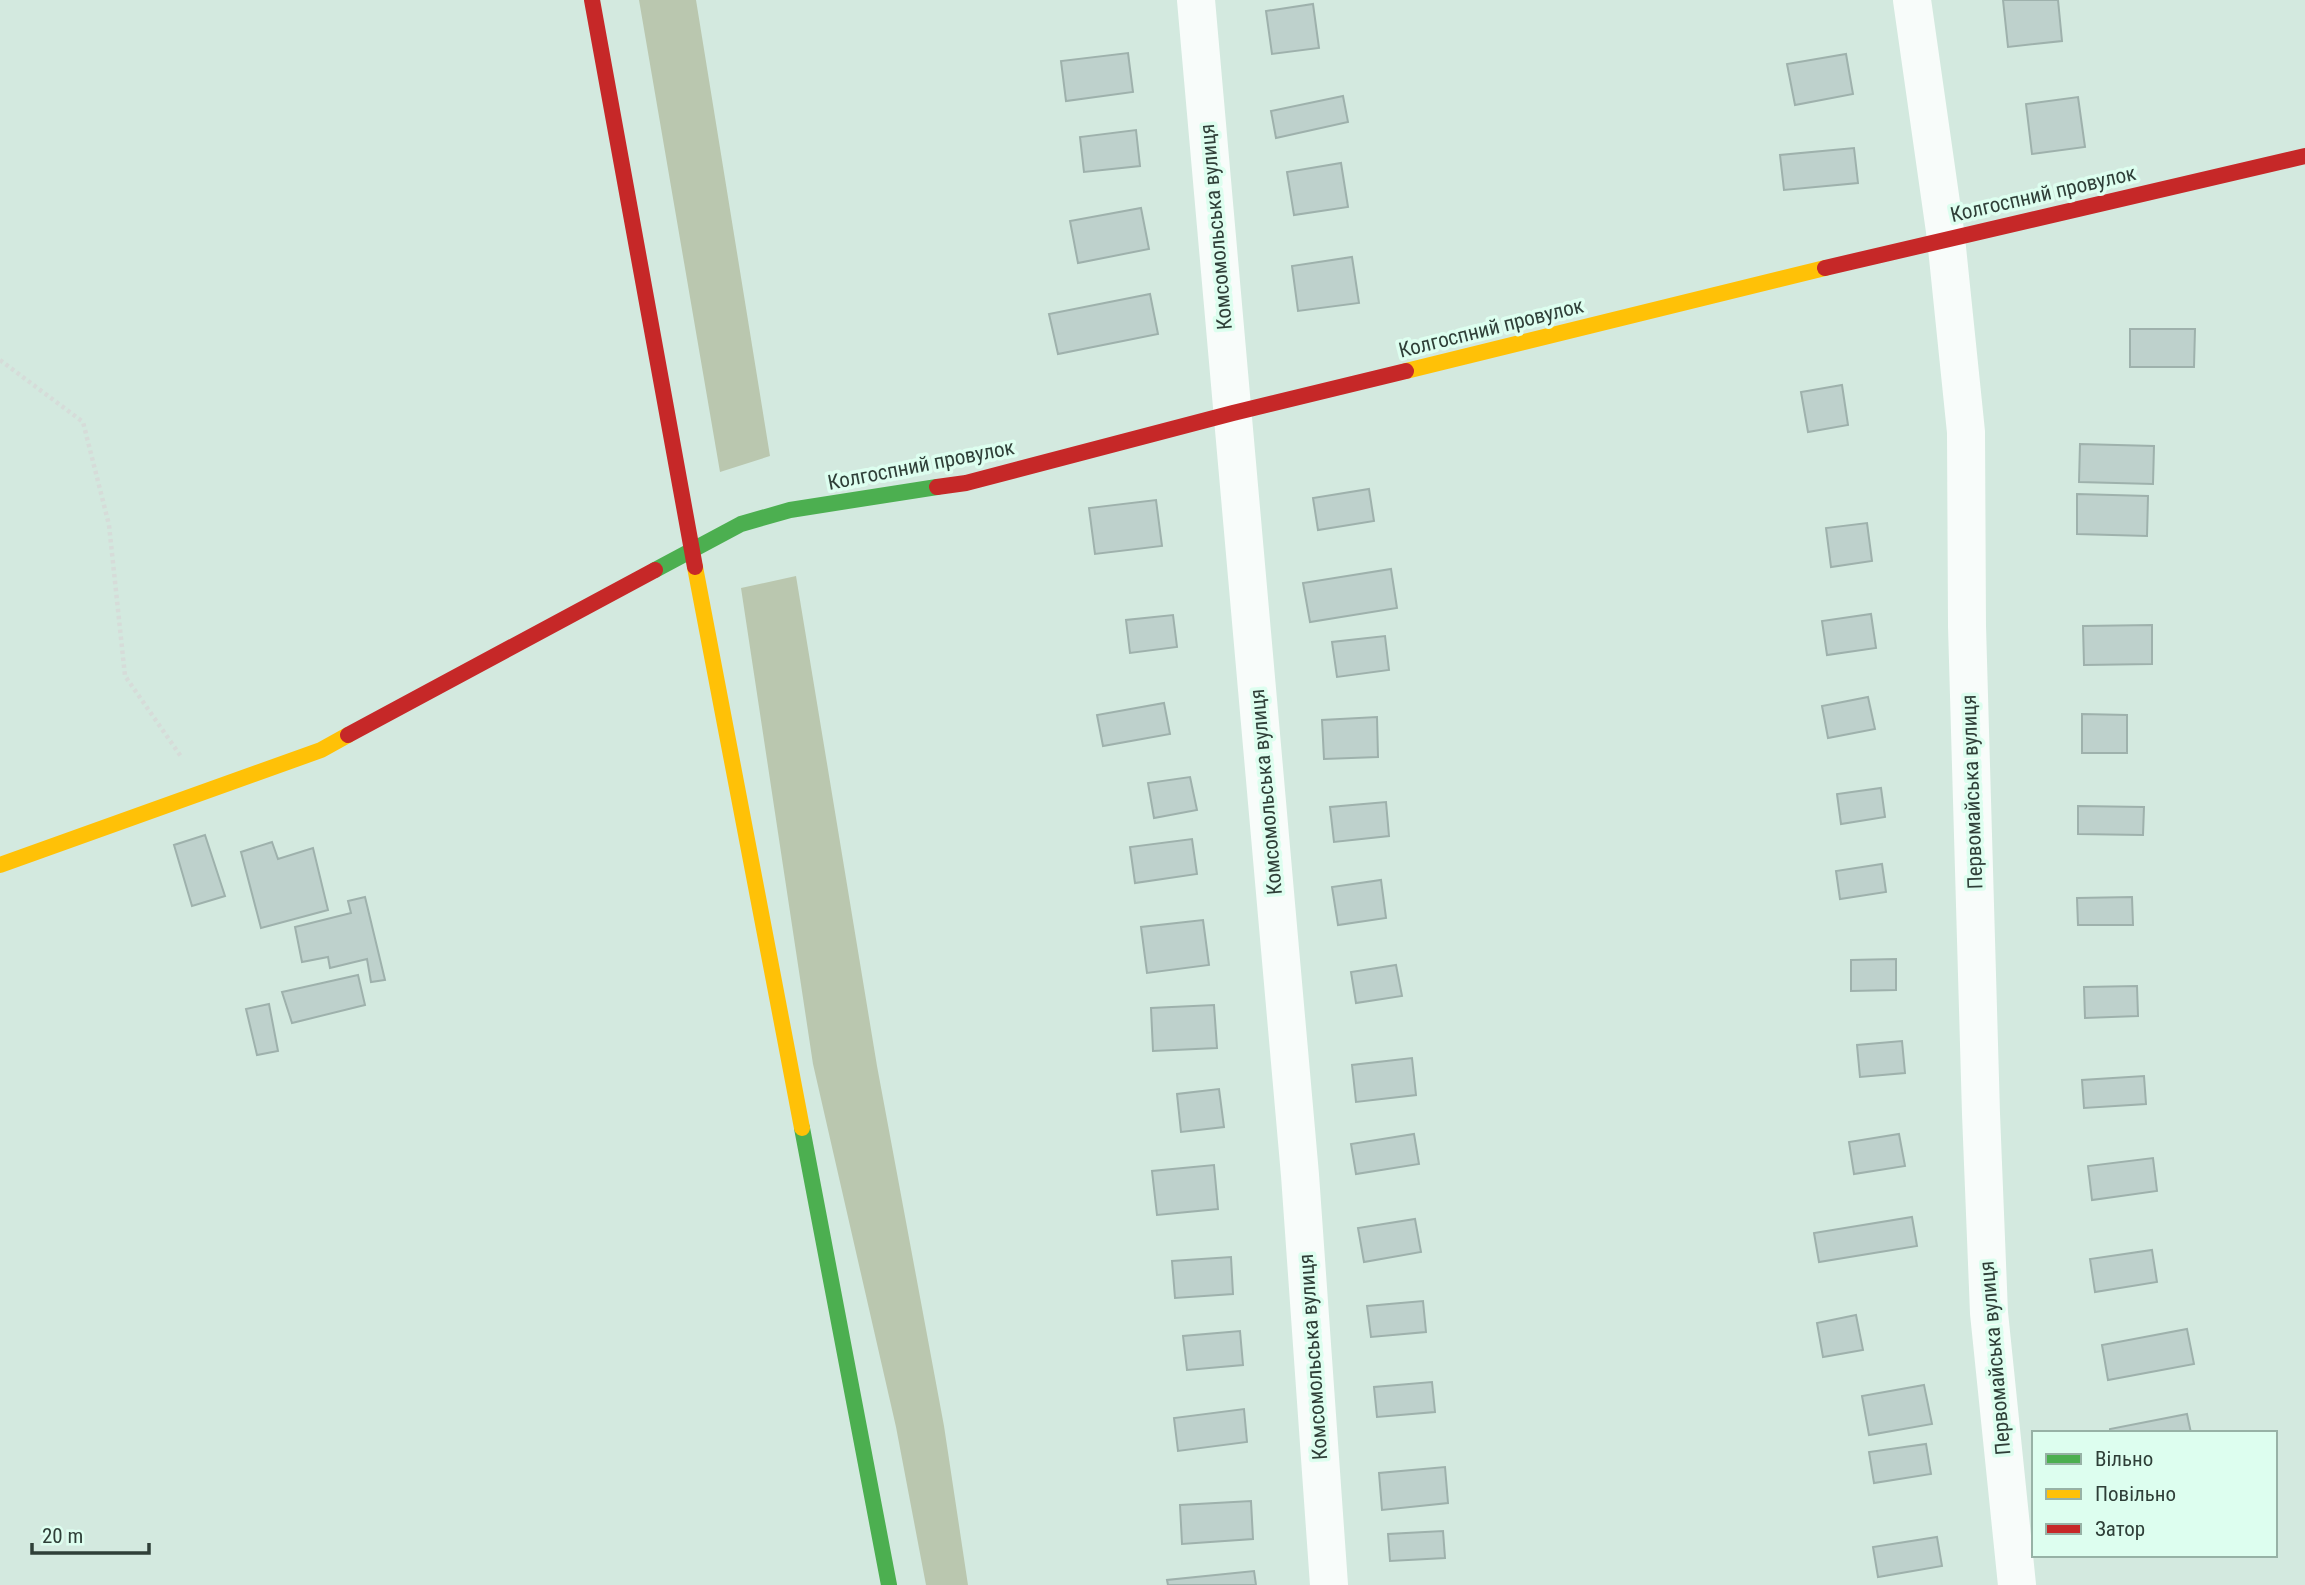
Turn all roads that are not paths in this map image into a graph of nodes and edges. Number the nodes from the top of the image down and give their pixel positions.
1 (592, 0) edge
2 (1196, 0) edge
3 (1912, 0) edge
4 (2305, 156) edge
5 (1946, 237) junction
6 (1233, 413) junction
7 (692, 550) junction
8 (0, 865) edge
9 (889, 1585) edge
10 (1329, 1585) edge
11 (2017, 1585) edge

1 - 7 street
2 - 6 street, Комсомольська вулиця
3 - 5 street, Первомайська вулиця
4 - 5 street, Колгоспний провулок
5 - 6 street, Колгоспний провулок
5 - 11 street, Первомайська вулиця
6 - 7 street, Колгоспний провулок
6 - 10 street, Комсомольська вулиця
7 - 8 street, Колгоспний провулок
7 - 9 street

